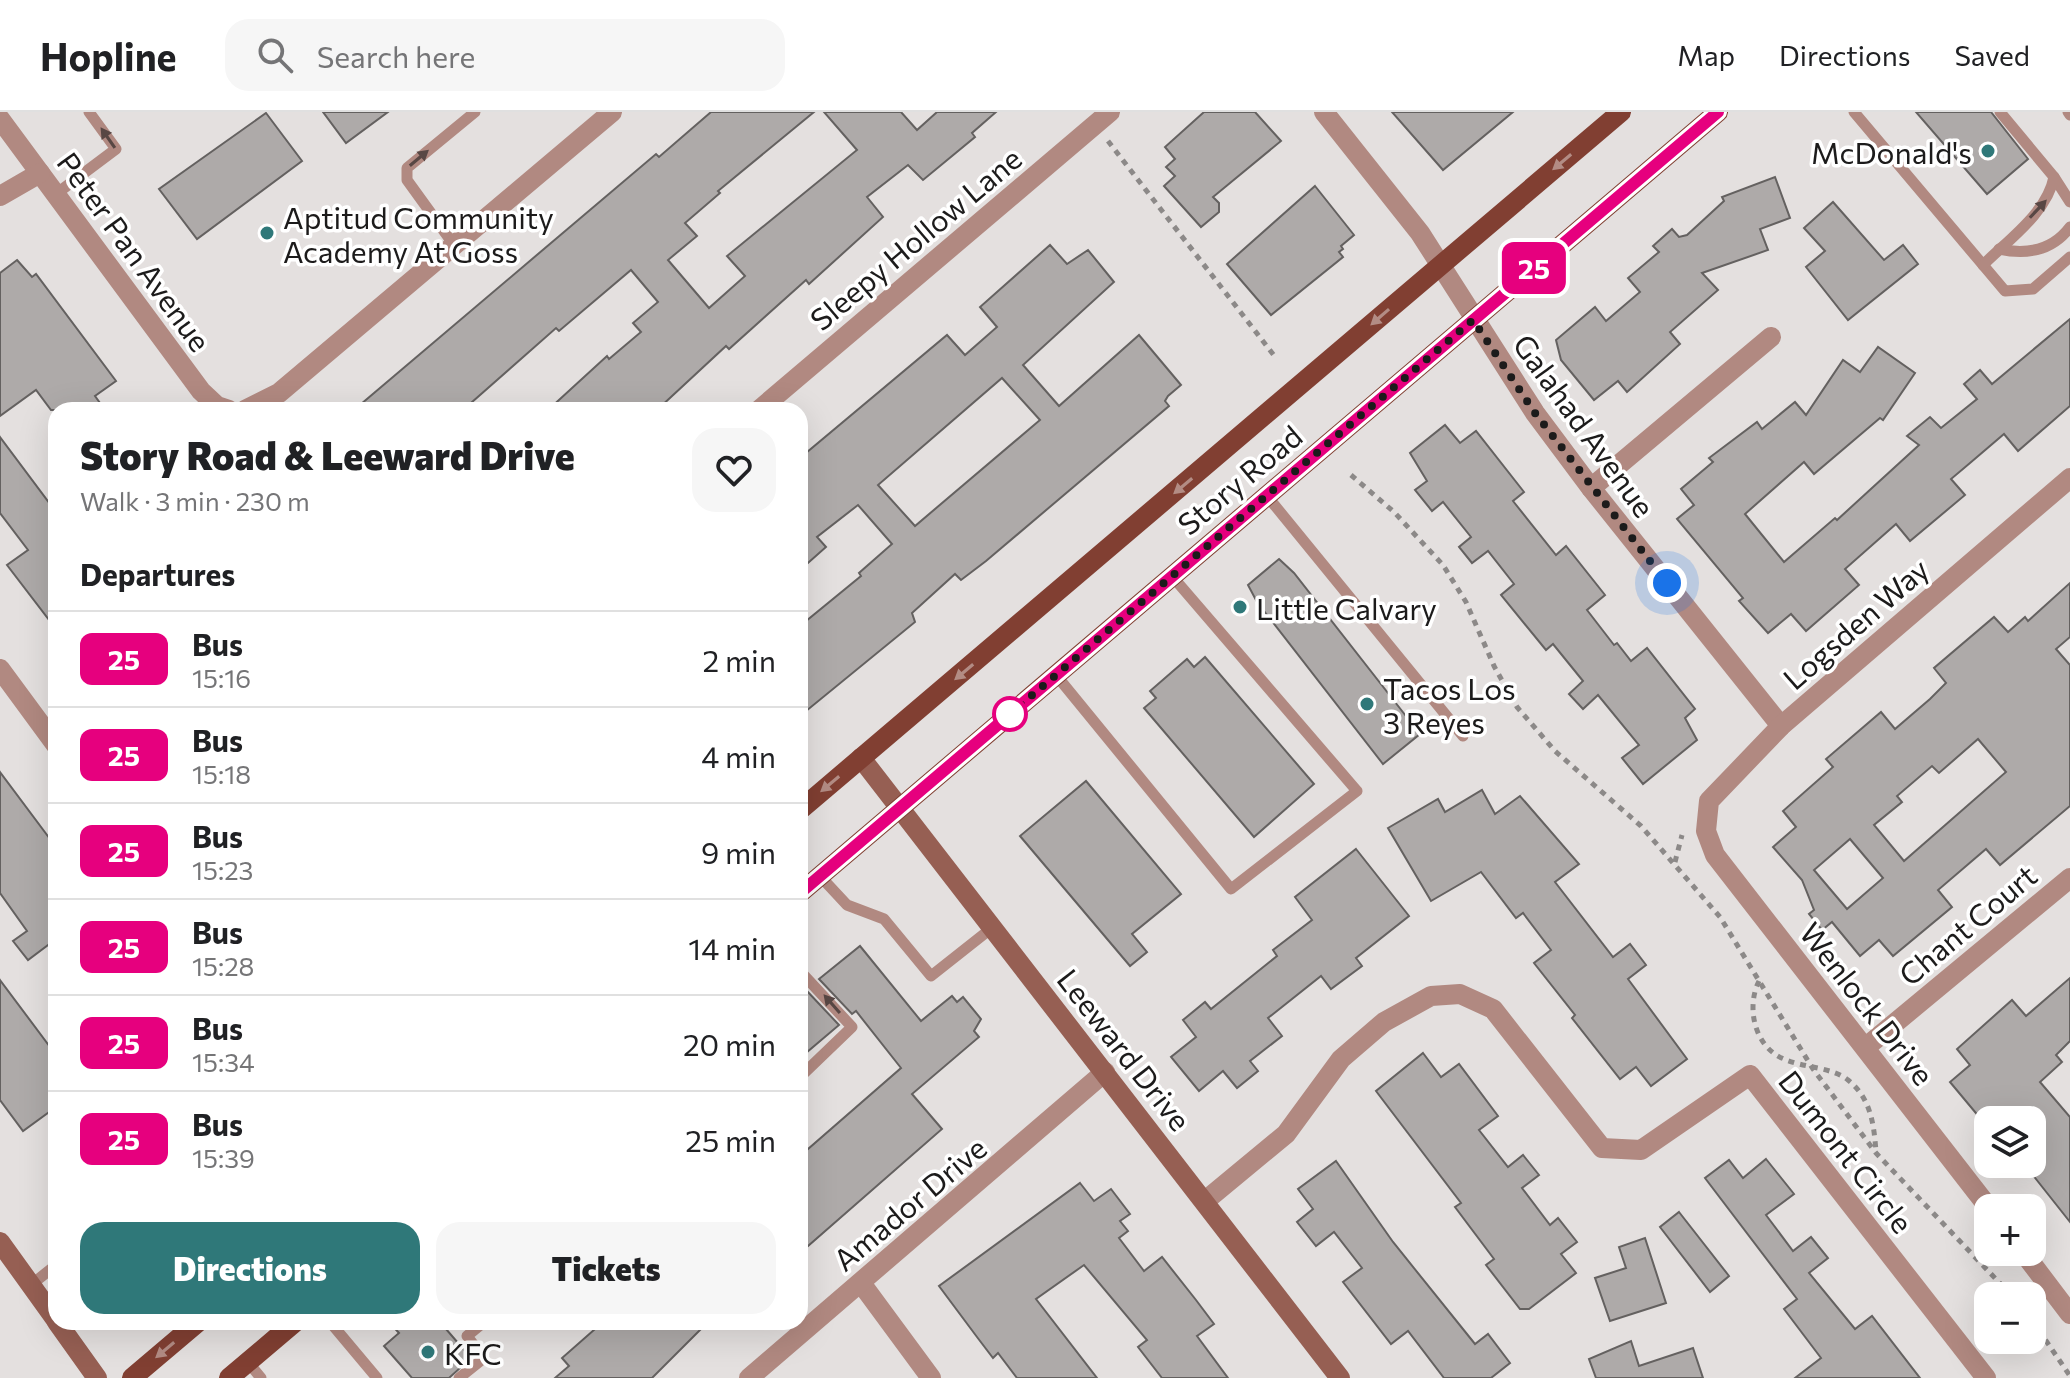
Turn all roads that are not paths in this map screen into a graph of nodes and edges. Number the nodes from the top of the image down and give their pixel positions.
1 (89, 112) edge
2 (475, 112) edge
3 (1110, 112) edge
4 (1324, 112) edge
5 (1621, 112) edge
6 (1718, 112) edge
7 (1854, 112) edge
8 (2000, 112) edge
9 (602, 115) edge
10 (0, 119) edge
11 (40, 173) junction
12 (2054, 177) junction
13 (56, 194) junction
14 (0, 196) edge
15 (2070, 202) edge
16 (2070, 227) edge
17 (454, 245) junction
18 (1999, 249) junction
19 (2070, 257) edge
20 (1439, 265) junction
21 (1983, 265) junction
22 (1473, 320) junction
23 (1771, 337) dead end
24 (213, 402) edge
25 (261, 402) edge
26 (768, 402) edge
27 (2070, 478) edge
28 (1591, 488) junction
29 (1267, 496) junction
30 (1172, 576) junction
31 (0, 669) edge
32 (1056, 675) junction
33 (1781, 726) junction
34 (48, 734) edge
35 (1463, 736) dead end
36 (861, 758) junction
37 (808, 803) edge
38 (900, 808) junction
39 (1706, 831) joint
40 (820, 876) junction
41 (2070, 878) edge
42 (808, 886) edge
43 (993, 927) junction
44 (808, 980) edge
45 (1866, 1047) junction
46 (808, 1069) edge
47 (1105, 1072) junction
48 (1978, 1194) edge
49 (1205, 1201) junction
50 (0, 1242) edge
51 (2034, 1266) edge
52 (48, 1271) edge
53 (861, 1283) junction
54 (31, 1285) junction
55 (48, 1309) edge
56 (2070, 1314) edge
57 (808, 1328) edge
58 (63, 1330) edge
59 (189, 1330) edge
60 (288, 1330) edge
61 (337, 1330) edge
62 (474, 1330) edge
63 (806, 1330) edge
64 (254, 1370) edge
65 (97, 1378) edge
66 (132, 1378) edge
67 (229, 1378) edge
68 (377, 1378) edge
69 (459, 1378) edge
70 (749, 1378) edge
71 (931, 1378) edge
72 (1340, 1378) edge
73 (1986, 1378) edge

13 -> 1 lane
17 -> 2 lane
3 - 26 street, Sleepy Hollow Lane
4 - 20 street, Galahad Avenue
5 -> 20 main road, Story Road
6 - 22 main road, Story Road
7 - 21 lane
8 - 12 lane
9 - 17 street
10 - 11 street, Peter Pan Avenue
11 - 13 street, Peter Pan Avenue
11 - 14 street
12 - 15 lane
18 -> 12 lane
13 - 24 street, Peter Pan Avenue
16 - 18 lane
17 - 25 street
18 - 21 lane
19 - 21 lane
20 - 22 street, Galahad Avenue
20 -> 36 main road, Story Road
22 - 28 street, Galahad Avenue
22 - 29 main road, Story Road
23 - 28 street
27 - 33 street, Logsden Way
28 - 33 street, Galahad Avenue
29 - 30 main road, Story Road
29 - 35 lane
30 - 32 main road, Story Road
30 - 32 lane
31 - 34 street
32 - 38 main road, Story Road
33 - 39 street, Logsden Way
36 -> 37 main road, Story Road
36 - 38 street, Leeward Drive
38 - 40 main road, Story Road
38 - 43 street, Leeward Drive
39 - 45 street, Wenlock Drive
40 - 42 main road, Story Road
40 - 43 lane
41 - 45 street, Chant Court
43 - 47 street, Leeward Drive
46 -> 44 lane
45 - 48 street, Wenlock Drive
47 - 49 street, Leeward Drive
47 - 53 street, Amador Drive
49 - 72 street, Leeward Drive
49 - 73 street, Dumont Circle
50 - 54 street
51 - 56 street
52 - 54 lane
53 - 57 street, Amador Drive
53 - 71 street
54 - 55 street
58 - 65 street
59 -> 66 main road
60 - 64 main road
61 - 68 lane
62 - 69 lane
63 - 70 street, Amador Drive
64 - 67 main road

